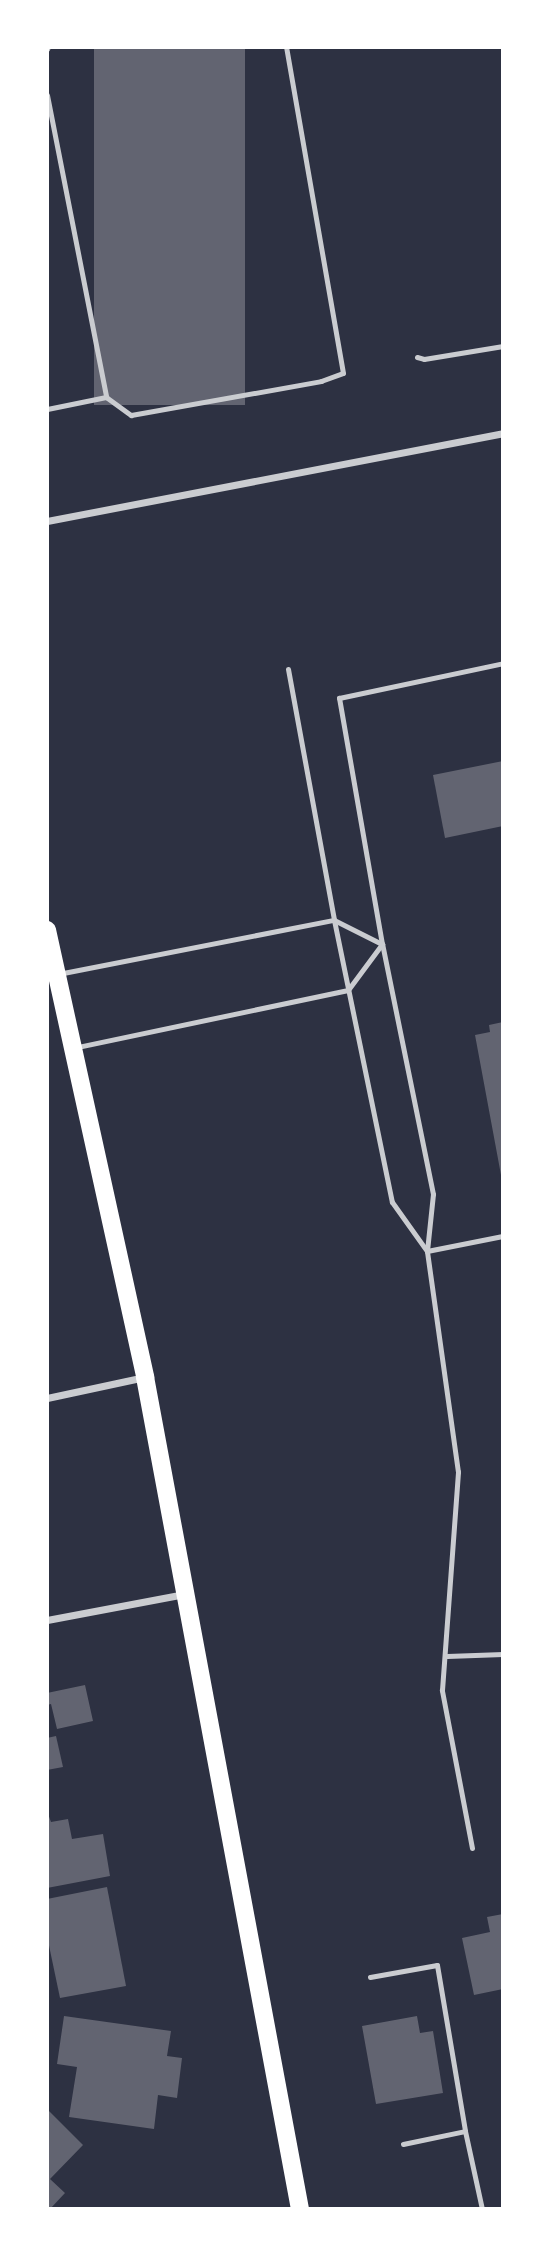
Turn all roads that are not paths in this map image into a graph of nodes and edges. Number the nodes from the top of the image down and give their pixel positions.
1 (286, 47) edge
2 (47, 95) edge
3 (503, 346) edge
4 (417, 357) dead end
5 (106, 397) junction
6 (47, 409) edge
7 (503, 433) edge
8 (47, 521) edge
9 (503, 663) edge
10 (288, 669) dead end
11 (334, 920) junction
12 (47, 930) edge
13 (382, 944) junction
14 (57, 974) junction
15 (348, 990) junction
16 (74, 1048) junction
17 (503, 1236) edge
18 (427, 1251) junction
19 (145, 1377) junction
20 (47, 1398) edge
21 (186, 1594) junction
22 (47, 1620) edge
23 (503, 1654) edge
24 (447, 1656) junction
25 (472, 1848) dead end
26 (370, 1977) dead end
27 (465, 2131) junction
28 (403, 2144) dead end
29 (300, 2209) edge
30 (482, 2209) edge

1 - 5 lane
2 - 5 lane
3 - 4 lane
5 - 6 lane
7 - 8 street
9 - 13 lane
10 - 11 lane
11 - 13 lane
11 - 14 lane
11 - 15 lane
12 - 14 main road
13 - 15 lane
13 - 18 lane
14 - 16 main road
15 - 16 lane
15 - 18 lane
16 - 19 main road
17 - 18 lane
18 - 24 lane
19 - 20 street
19 - 21 main road
21 - 22 street
21 - 29 main road
23 - 24 lane
24 - 25 lane
26 - 27 lane
27 - 28 lane
27 - 30 lane

